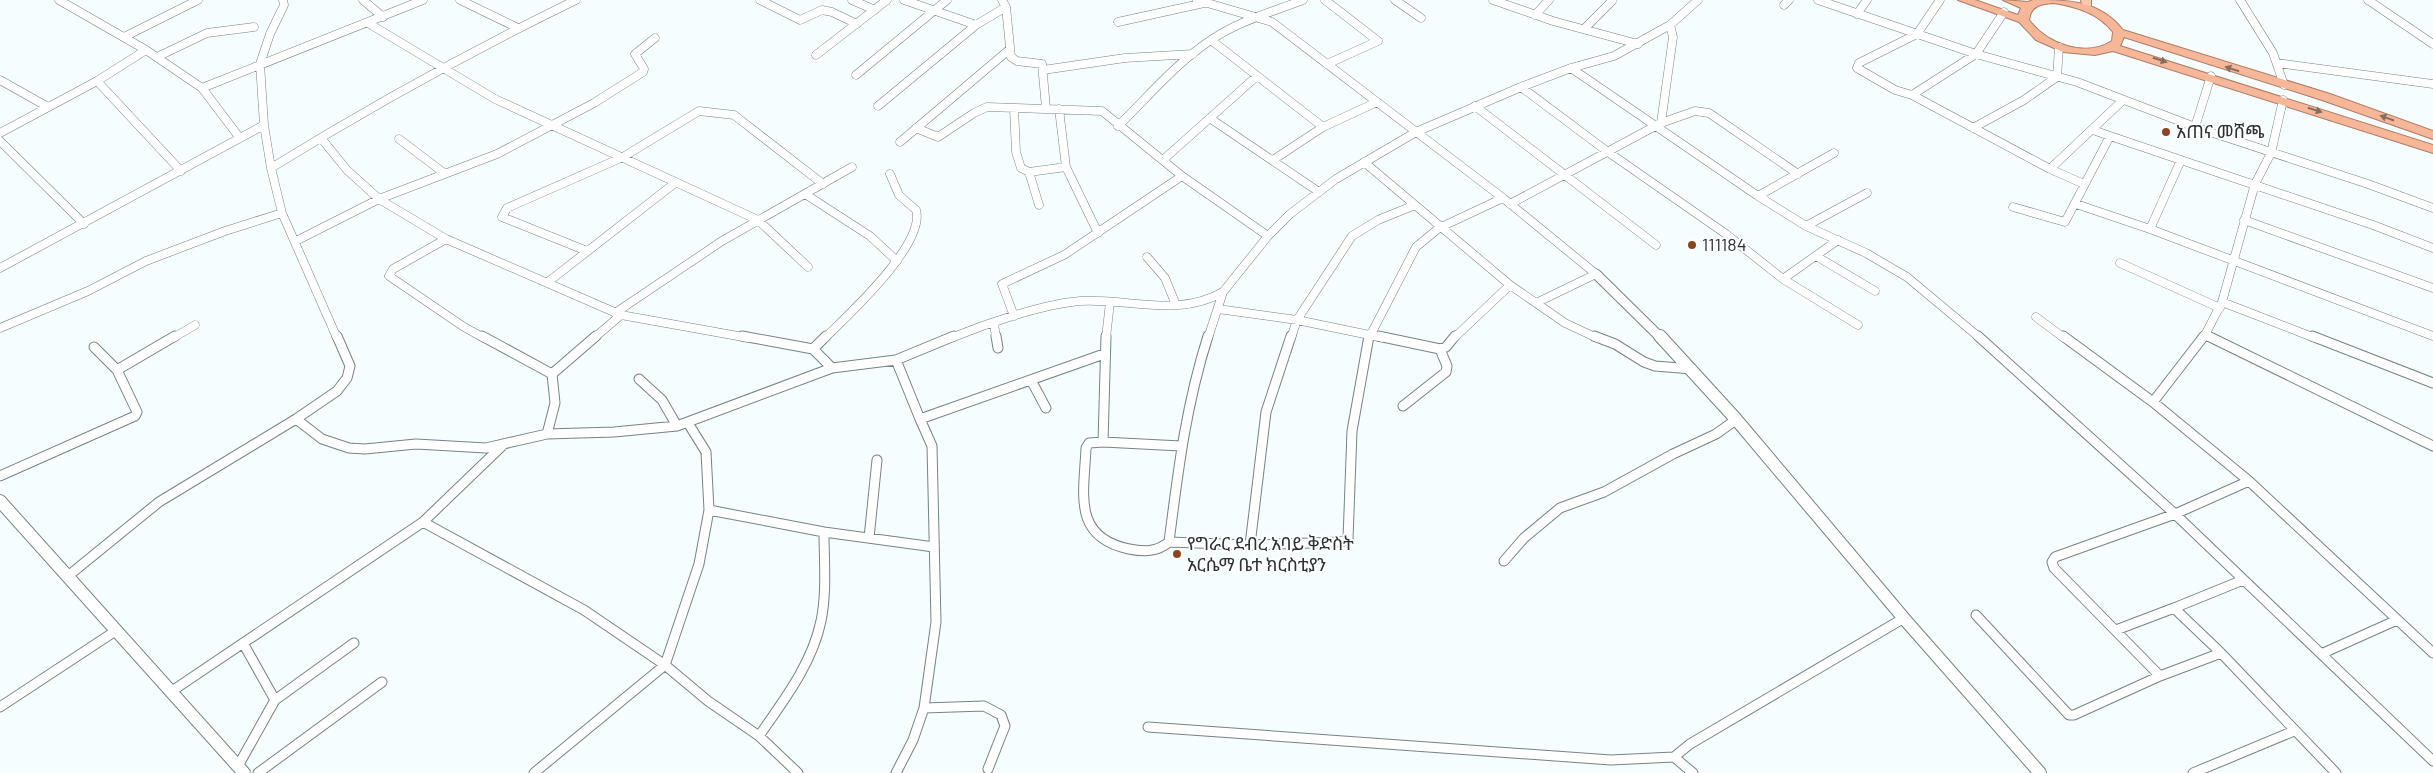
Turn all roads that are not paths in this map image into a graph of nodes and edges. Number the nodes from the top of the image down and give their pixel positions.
1 (59, 0) edge
2 (198, 0) edge
3 (282, 0) edge
4 (362, 0) edge
5 (423, 0) edge
6 (576, 0) edge
7 (760, 0) edge
8 (852, 0) edge
9 (888, 0) edge
10 (904, 0) edge
11 (947, 0) edge
12 (1303, 0) edge
13 (1326, 0) edge
14 (1395, 0) edge
15 (1493, 0) edge
16 (1549, 0) edge
17 (1698, 0) edge
18 (1818, 0) edge
19 (1867, 0) edge
20 (1940, 0) edge
21 (1964, 0) edge
22 (2009, 0) edge
23 (2054, 0) edge
24 (2240, 0) edge
25 (2381, 0) edge
26 (465, 1) edge
27 (1612, 1) dead end
28 (1201, 2) edge
29 (2372, 2) edge
30 (1004, 3) edge
31 (2087, 3) edge
32 (2028, 6) junction
33 (875, 10) junction
34 (934, 10) junction
35 (2004, 12) junction
36 (1857, 14) junction
37 (1535, 15) junction
38 (1256, 16) junction
39 (383, 17) junction
40 (1421, 18) dead end
41 (2023, 20) junction
42 (1118, 22) dead end
43 (368, 23) junction
44 (857, 24) junction
45 (976, 25) junction
46 (1670, 25) junction
47 (254, 27) dead end
48 (518, 28) junction
49 (1584, 29) junction
50 (2119, 32) junction
51 (1917, 34) junction
52 (124, 37) junction
53 (654, 38) dead end
54 (1211, 40) junction
55 (1638, 44) junction
56 (2433, 44) edge
57 (2113, 46) junction
58 (2059, 47) junction
59 (1010, 49) junction
60 (146, 50) junction
61 (1193, 54) junction
62 (1976, 54) junction
63 (816, 55) dead end
64 (156, 57) junction
65 (2277, 63) junction
66 (260, 64) junction
67 (1327, 64) junction
68 (441, 68) junction
69 (1571, 68) junction
70 (1043, 70) junction
71 (856, 75) dead end
72 (1257, 76) junction
73 (2211, 76) junction
74 (2057, 77) junction
75 (0, 80) edge
76 (97, 80) junction
77 (2433, 84) edge
78 (2284, 85) junction
79 (1521, 87) junction
80 (202, 88) junction
81 (1912, 95) junction
82 (2283, 100) junction
83 (2122, 101) junction
84 (1377, 102) junction
85 (878, 106) dead end
86 (1475, 106) junction
87 (48, 107) junction
88 (1014, 108) junction
89 (1046, 108) junction
90 (1060, 109) junction
91 (1211, 119) junction
92 (554, 124) junction
93 (1658, 124) junction
94 (264, 125) junction
95 (1118, 126) junction
96 (1323, 127) junction
97 (2195, 127) junction
98 (916, 128) junction
99 (1973, 128) junction
100 (2093, 130) junction
101 (1416, 132) junction
102 (0, 133) edge
103 (2433, 135) edge
104 (2110, 136) junction
105 (239, 138) junction
106 (321, 138) junction
107 (399, 139) dead end
108 (0, 141) edge
109 (900, 142) dead end
110 (2433, 149) edge
111 (1608, 152) junction
112 (1834, 153) dead end
113 (2271, 153) junction
114 (623, 157) junction
115 (1164, 159) junction
116 (1272, 160) junction
117 (2181, 160) junction
118 (1364, 162) junction
119 (852, 167) dead end
120 (1066, 167) junction
121 (271, 168) junction
122 (2050, 169) junction
123 (181, 171) junction
124 (1029, 172) junction
125 (444, 173) junction
126 (890, 174) dead end
127 (1798, 174) junction
128 (1182, 176) junction
129 (1563, 176) junction
130 (675, 183) junction
131 (823, 184) junction
132 (2084, 184) junction
133 (2255, 184) junction
134 (1319, 192) junction
135 (1867, 192) dead end
136 (804, 194) junction
137 (1758, 196) junction
138 (379, 199) junction
139 (1507, 201) junction
140 (2076, 204) junction
141 (1039, 205) dead end
142 (1415, 205) junction
143 (2013, 207) dead end
144 (2433, 208) edge
145 (282, 213) junction
146 (758, 220) junction
147 (2244, 220) junction
148 (84, 224) junction
149 (1806, 226) junction
150 (1439, 228) junction
151 (2150, 229) junction
152 (1098, 233) junction
153 (1268, 236) junction
154 (446, 239) junction
155 (1838, 240) junction
156 (296, 241) junction
157 (1656, 246) dead end
158 (2433, 248) edge
159 (587, 251) junction
160 (1816, 256) junction
161 (1147, 257) dead end
162 (897, 261) junction
163 (2232, 261) junction
164 (2120, 263) dead end
165 (808, 267) dead end
166 (0, 268) edge
167 (1596, 274) junction
168 (1783, 279) junction
169 (548, 282) junction
170 (1510, 285) junction
171 (2433, 288) edge
172 (1875, 291) dead end
173 (1223, 292) junction
174 (1110, 302) junction
175 (1536, 303) junction
176 (2221, 305) junction
177 (1176, 306) junction
178 (1218, 309) junction
179 (618, 314) junction
180 (1014, 316) junction
181 (2036, 317) dead end
182 (1297, 320) junction
183 (994, 323) junction
184 (195, 325) dead end
185 (1858, 325) dead end
186 (0, 328) edge
187 (1369, 335) junction
188 (2205, 335) junction
189 (2433, 336) edge
190 (94, 347) dead end
191 (998, 348) dead end
192 (813, 349) junction
193 (1440, 350) junction
194 (1104, 354) junction
195 (896, 360) junction
196 (832, 368) junction
197 (1692, 369) junction
198 (117, 370) junction
199 (552, 374) junction
200 (640, 379) dead end
201 (1031, 380) junction
202 (2433, 383) edge
203 (2153, 402) junction
204 (1403, 406) dead end
205 (1046, 408) dead end
206 (296, 419) junction
207 (920, 419) junction
208 (1737, 419) junction
209 (688, 423) junction
210 (677, 426) junction
211 (547, 434) junction
212 (1103, 442) junction
213 (503, 446) junction
214 (1181, 446) junction
215 (2433, 446) edge
216 (877, 460) dead end
217 (0, 476) edge
218 (2249, 481) junction
219 (0, 501) edge
220 (709, 510) junction
221 (2175, 514) junction
222 (423, 522) junction
223 (824, 532) junction
224 (869, 538) junction
225 (1169, 542) junction
226 (1250, 545) junction
227 (934, 547) junction
228 (1504, 561) dead end
229 (68, 576) junction
230 (2243, 580) junction
231 (2174, 608) junction
232 (1976, 615) dead end
233 (1904, 618) junction
234 (2397, 620) junction
235 (117, 630) junction
236 (2116, 630) junction
237 (244, 643) junction
238 (354, 643) dead end
239 (2433, 653) edge
240 (2221, 654) junction
241 (2321, 654) junction
242 (665, 665) junction
243 (2160, 676) junction
244 (382, 682) dead end
245 (172, 691) junction
246 (275, 700) junction
247 (0, 707) edge
248 (924, 708) junction
249 (1148, 727) dead end
250 (2294, 731) junction
251 (759, 736) junction
252 (1674, 757) junction
253 (2433, 761) edge
254 (988, 769) dead end
255 (241, 770) edge
256 (258, 773) edge
257 (534, 773) edge
258 (798, 773) edge
259 (896, 773) edge
260 (1693, 773) edge
261 (2040, 773) edge
262 (2193, 773) edge
263 (2336, 773) edge

1 - 52 street
2 - 52 street
3 - 66 street
4 - 39 street
5 - 39 street
6 - 48 street
7 - 44 street
8 - 33 street
9 - 33 street
10 - 34 street
11 - 34 street
12 - 38 street
13 - 67 street
14 - 40 street
15 - 37 street
16 - 37 street
17 - 46 street
18 - 36 street
19 - 36 street
20 - 51 street
21 - 35 highway
22 - 32 highway
23 - 31 highway
23 - 32 highway
24 - 65 street
25 - 29 street
26 - 48 street
27 - 49 street
28 - 38 street
28 - 42 street
29 - 56 street
30 - 45 street
30 - 59 street
31 - 50 highway
32 - 41 highway
33 - 44 street
34 - 45 street
34 - 71 street
35 - 41 highway
35 - 62 street
36 - 51 street
37 - 49 street
38 - 54 street
38 - 67 street
39 - 43 street
41 - 58 highway
43 - 66 street
43 - 68 street
44 - 63 street
45 - 85 street
46 - 55 street
46 - 93 street
47 - 64 street
48 - 68 street
49 - 55 street
50 - 57 highway
78 -> 50 highway
51 - 62 street
51 - 81 street
52 - 60 street
53 - 92 street
54 - 61 street
54 - 72 street
55 - 69 street
57 - 58 highway
57 -> 73 highway
58 - 74 street
59 - 70 street
59 - 98 street
60 - 64 street
60 - 76 street
61 - 70 street
61 - 95 street
62 - 74 street
62 - 81 street
64 - 80 street
65 - 77 street
65 - 78 street
66 - 80 street
66 - 94 street
67 - 84 street
68 - 92 street
68 - 106 street
69 - 79 street
69 - 93 street
70 - 89 street
72 - 91 street
72 - 96 street
73 - 82 highway
73 - 97 street
74 - 83 street
74 - 99 street
75 - 87 street
76 - 87 street
76 - 123 street
103 -> 78 highway
79 - 86 street
79 - 111 street
80 - 105 street
81 - 99 street
82 -> 110 highway
82 - 113 street
83 - 97 street
83 - 100 street
84 - 96 street
84 - 101 street
86 - 101 street
86 - 129 street
87 - 102 street
88 - 89 street
88 - 98 street
88 - 124 street
89 - 90 street
90 - 95 street
90 - 120 street
91 - 115 street
91 - 116 street
92 - 114 street
92 - 125 street
93 - 111 street
93 - 127 street
93 - 137 street
94 - 105 street
94 - 121 street
95 - 115 street
96 - 116 street
97 - 113 street
98 - 109 street
99 - 122 street
100 - 104 street
100 - 122 street
101 - 118 street
101 - 139 street
104 - 117 street
104 - 132 street
105 - 123 street
106 - 121 street
106 - 138 street
107 - 125 street
108 - 148 street
111 - 129 street
111 - 168 street
112 - 127 street
113 - 133 street
113 - 144 street
114 - 130 street
114 - 131 street
114 - 159 street
115 - 128 street
116 - 134 street
117 - 133 street
117 - 151 street
118 - 134 street
118 - 142 street
119 - 131 street
120 - 124 street
120 - 152 street
121 - 145 street
122 - 132 street
123 - 148 street
124 - 141 street
125 - 138 street
126 - 162 street
127 - 137 street
128 - 152 street
128 - 153 street
129 - 139 street
129 - 157 street
130 - 146 street
130 - 159 street
131 - 136 street
132 - 140 street
133 - 147 street
133 - 158 street
134 - 153 street
135 - 149 street
136 - 146 street
136 - 162 street
137 - 149 street
138 - 154 street
138 - 156 street
139 - 150 street
139 - 167 street
140 - 143 street
140 - 151 street
142 - 150 street
142 - 182 street
145 - 156 street
145 - 186 street
146 - 165 street
146 - 179 street
147 - 163 street
147 - 171 street
148 - 166 street
149 - 155 street
150 - 170 street
150 - 187 street
151 - 163 street
152 - 180 street
153 - 173 street
154 - 169 street
154 - 199 street
155 - 160 street
155 - 221 street
156 - 206 street
159 - 169 street
160 - 168 street
160 - 172 street
161 - 177 street
162 - 192 street
163 - 176 street
163 - 189 street
164 - 176 street
167 - 175 street
167 - 197 street
168 - 185 street
169 - 179 street
170 - 175 street
170 - 193 street
173 - 177 street
173 - 178 street
174 - 177 street
174 - 180 street
174 - 194 street
175 - 197 street
176 - 188 street
176 - 202 street
178 - 182 street
178 - 214 street
179 - 192 street
179 - 199 street
180 - 183 street
181 - 203 street
182 - 187 street
182 - 226 street
183 - 191 street
183 - 195 street
184 - 198 street
187 - 193 street
187 - 226 street
188 - 203 street
188 - 215 street
190 - 198 street
192 - 196 street
193 - 204 street
194 - 201 street
194 - 212 street
195 - 196 street
195 - 207 street
196 - 209 street
197 - 208 street
198 - 217 street
199 - 211 street
200 - 210 street
201 - 205 street
201 - 207 street
203 - 218 street
206 - 213 street
206 - 229 street
207 - 227 street
208 - 228 street
208 - 233 street
209 - 210 street
209 - 220 street
210 - 211 street
211 - 213 street
212 - 214 street
212 - 225 street
213 - 222 street
214 - 225 street
216 - 224 street
218 - 221 street
218 - 234 street
219 - 229 street
220 - 223 street
220 - 242 street
221 - 230 street
221 - 236 street
222 - 237 street
222 - 242 street
223 - 224 street
223 - 251 street
224 - 227 street
225 - 226 street
227 - 248 street
229 - 235 street
230 - 231 street
230 - 241 street
231 - 236 street
231 - 240 street
232 - 243 street
233 - 252 street
233 - 261 street
234 - 239 street
234 - 241 street
235 - 245 street
235 - 247 street
236 - 243 street
237 - 245 street
237 - 246 street
238 - 246 street
240 - 243 street
240 - 250 street
241 - 253 street
242 - 251 street
242 - 257 street
244 - 256 street
245 - 255 street
246 - 255 street
248 - 254 street
248 - 259 street
249 - 252 street
250 - 262 street
250 - 263 street
251 - 258 street
252 - 260 street

